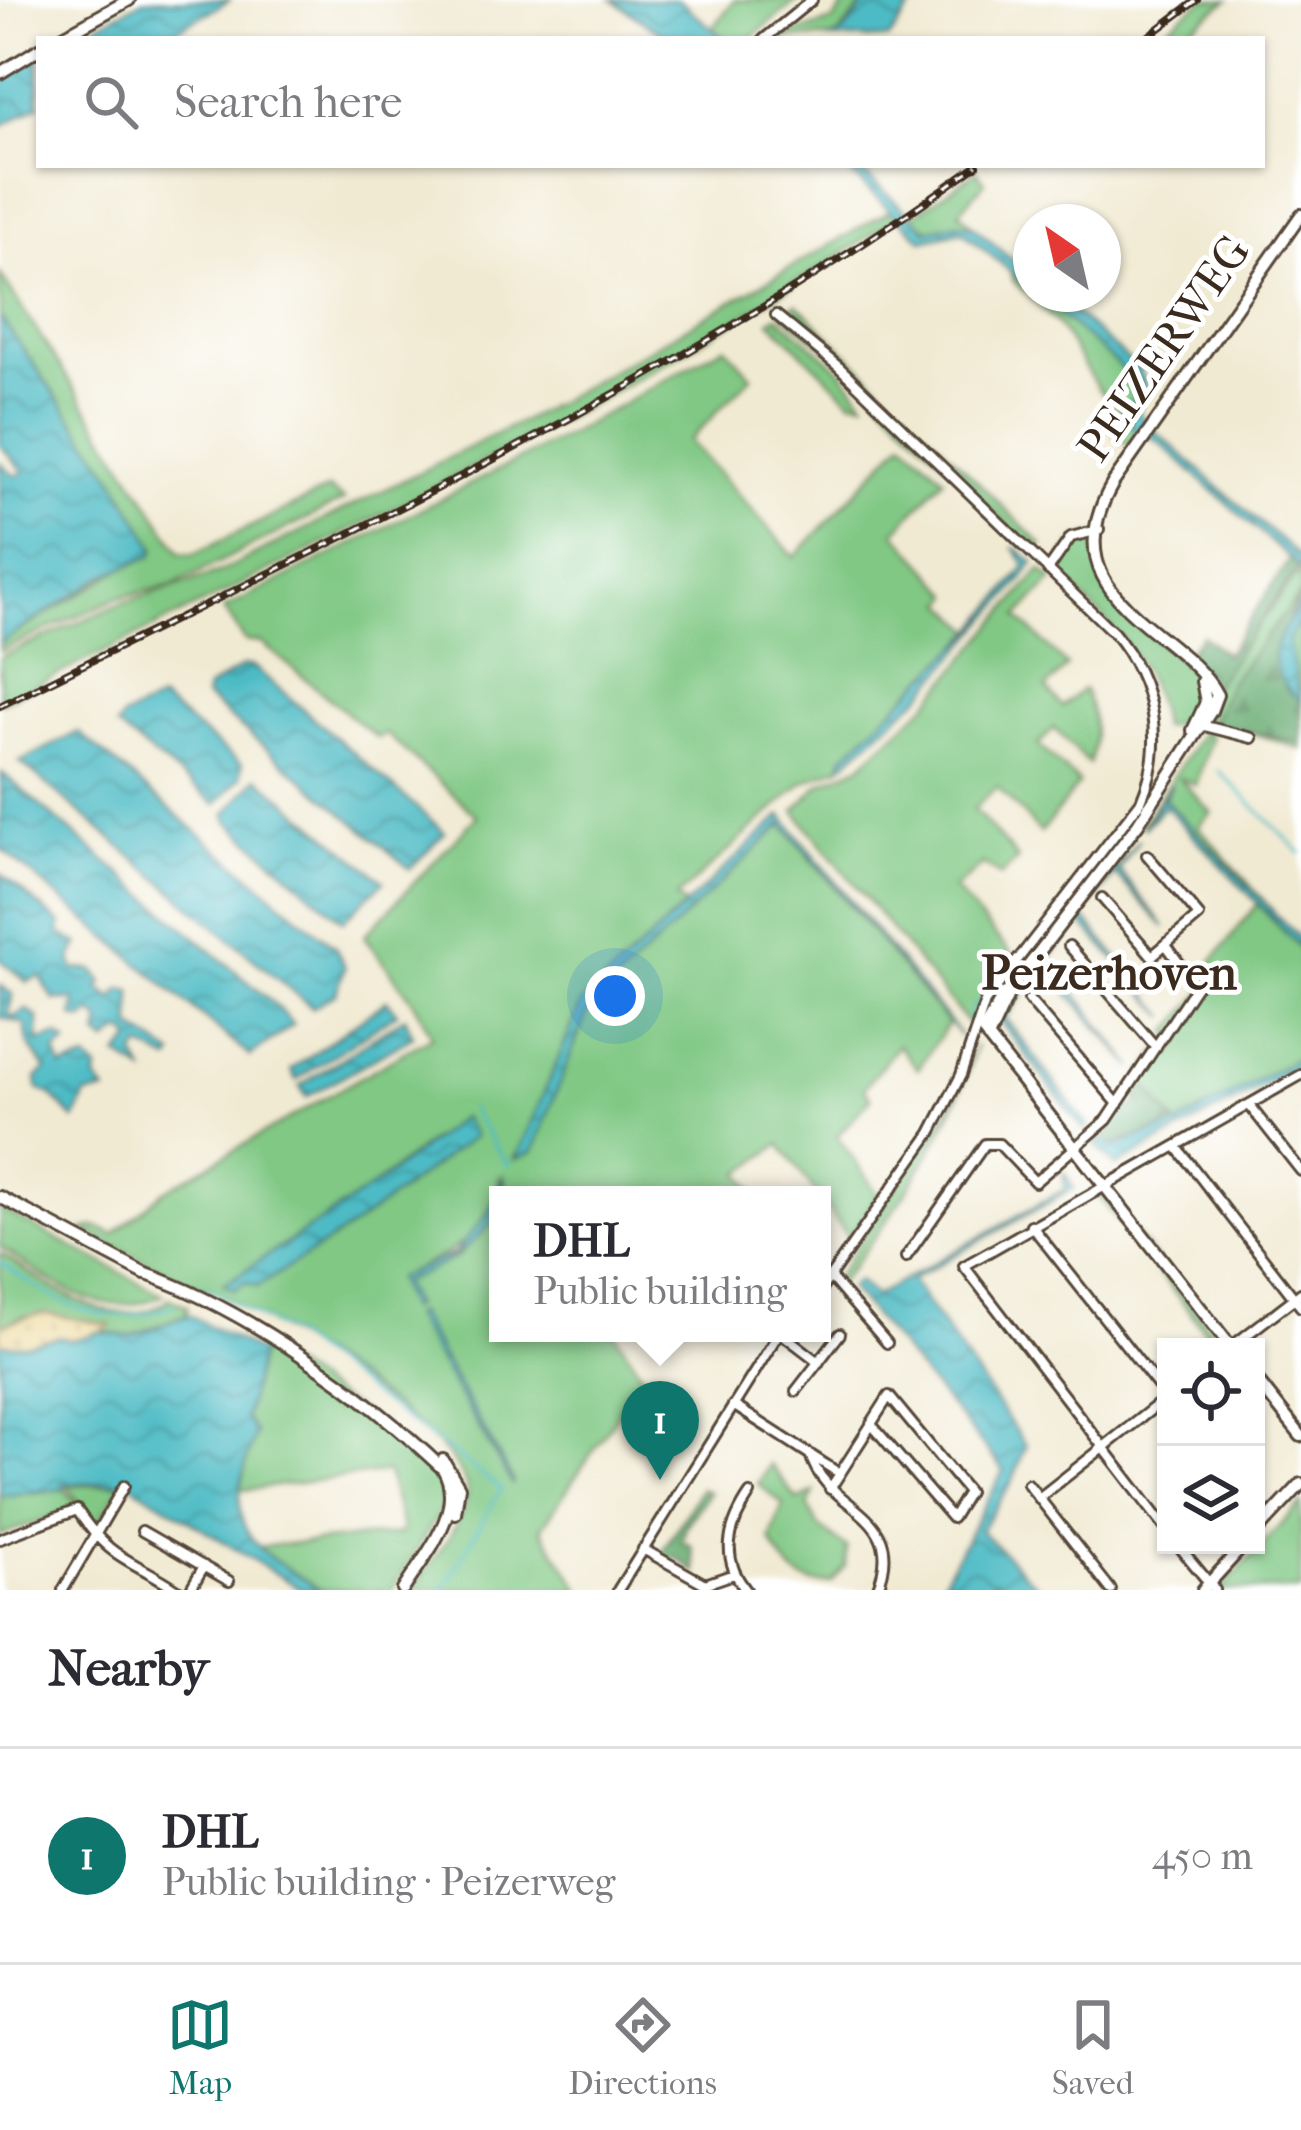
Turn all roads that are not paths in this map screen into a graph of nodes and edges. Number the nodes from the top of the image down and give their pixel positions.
1 (129, 0) edge
2 (812, 0) edge
3 (63, 36) edge
4 (768, 36) edge
5 (36, 51) edge
6 (0, 73) edge
7 (1301, 215) edge
8 (776, 314) dead end
9 (1099, 530) junction
10 (1048, 570) junction
11 (1198, 725) junction
12 (1252, 738) dead end
13 (1147, 855) dead end
14 (1102, 898) dead end
15 (1166, 945) junction
16 (1069, 946) dead end
17 (1032, 955) junction
18 (1029, 1000) dead end
19 (1156, 1047) junction
20 (1301, 1076) edge
21 (1118, 1105) junction
22 (1249, 1105) junction
23 (1176, 1146) junction
24 (1075, 1150) junction
25 (1301, 1171) edge
26 (1103, 1185) junction
27 (0, 1197) edge
28 (1031, 1225) junction
29 (905, 1257) dead end
30 (831, 1278) joint
31 (1299, 1299) edge
32 (840, 1334) dead end
33 (1224, 1338) edge
34 (1244, 1338) edge
35 (774, 1342) edge
36 (792, 1342) edge
37 (887, 1342) dead end
38 (819, 1362) junction
39 (1157, 1386) edge
40 (1265, 1390) edge
41 (796, 1391) dead end
42 (1157, 1404) edge
43 (733, 1405) junction
44 (871, 1424) junction
45 (1301, 1436) edge
46 (1103, 1448) junction
47 (810, 1454) junction
48 (834, 1470) dead end
49 (1028, 1484) dead end
50 (1301, 1484) edge
51 (124, 1486) dead end
52 (830, 1490) junction
53 (751, 1494) dead end
54 (1039, 1498) junction
55 (1157, 1517) edge
56 (1265, 1517) edge
57 (142, 1531) dead end
58 (94, 1539) junction
59 (0, 1540) edge
60 (643, 1549) junction
61 (1184, 1554) edge
62 (1237, 1554) edge
63 (204, 1567) junction
64 (734, 1574) junction
65 (229, 1581) dead end
66 (1209, 1588) edge
67 (63, 1590) edge
68 (178, 1590) edge
69 (190, 1590) edge
70 (403, 1590) edge
71 (618, 1590) edge
72 (746, 1590) edge
73 (877, 1590) edge
74 (1111, 1590) edge

1 - 3 street
2 - 4 street
5 - 6 street
7 - 9 street, PEIZERWEG
8 - 10 street
9 - 10 street, PEIZERWEG
9 - 11 street, PEIZERWEG
10 - 17 street
11 - 12 street
11 - 17 street
13 - 15 street
14 - 15 street
15 - 19 street
16 - 19 street
17 - 24 street
17 - 30 street
18 - 21 street
19 - 21 street
20 - 22 street
21 - 24 street
22 - 23 street
22 - 25 street
23 - 26 street
23 - 31 street
24 - 26 street
24 - 29 street
26 - 28 street
26 - 33 street
27 - 70 street
28 - 39 street
28 - 46 street
30 - 37 street
31 - 34 street
32 - 38 street
35 - 43 street
36 - 38 street
38 - 41 street
40 - 45 street
42 - 46 street
43 - 47 street
43 - 60 street
44 - 44 street
44 - 52 street
46 - 54 street
46 - 55 street
47 - 48 street
47 - 52 street
49 - 54 street
50 - 56 street
51 - 58 street
52 - 73 street
53 - 64 street
54 - 74 street
57 - 63 street
58 - 59 street
58 - 67 street
58 - 68 street
60 - 64 street
60 - 71 street
61 - 66 street
62 - 66 street
63 - 65 street
63 - 69 street
64 - 72 street

